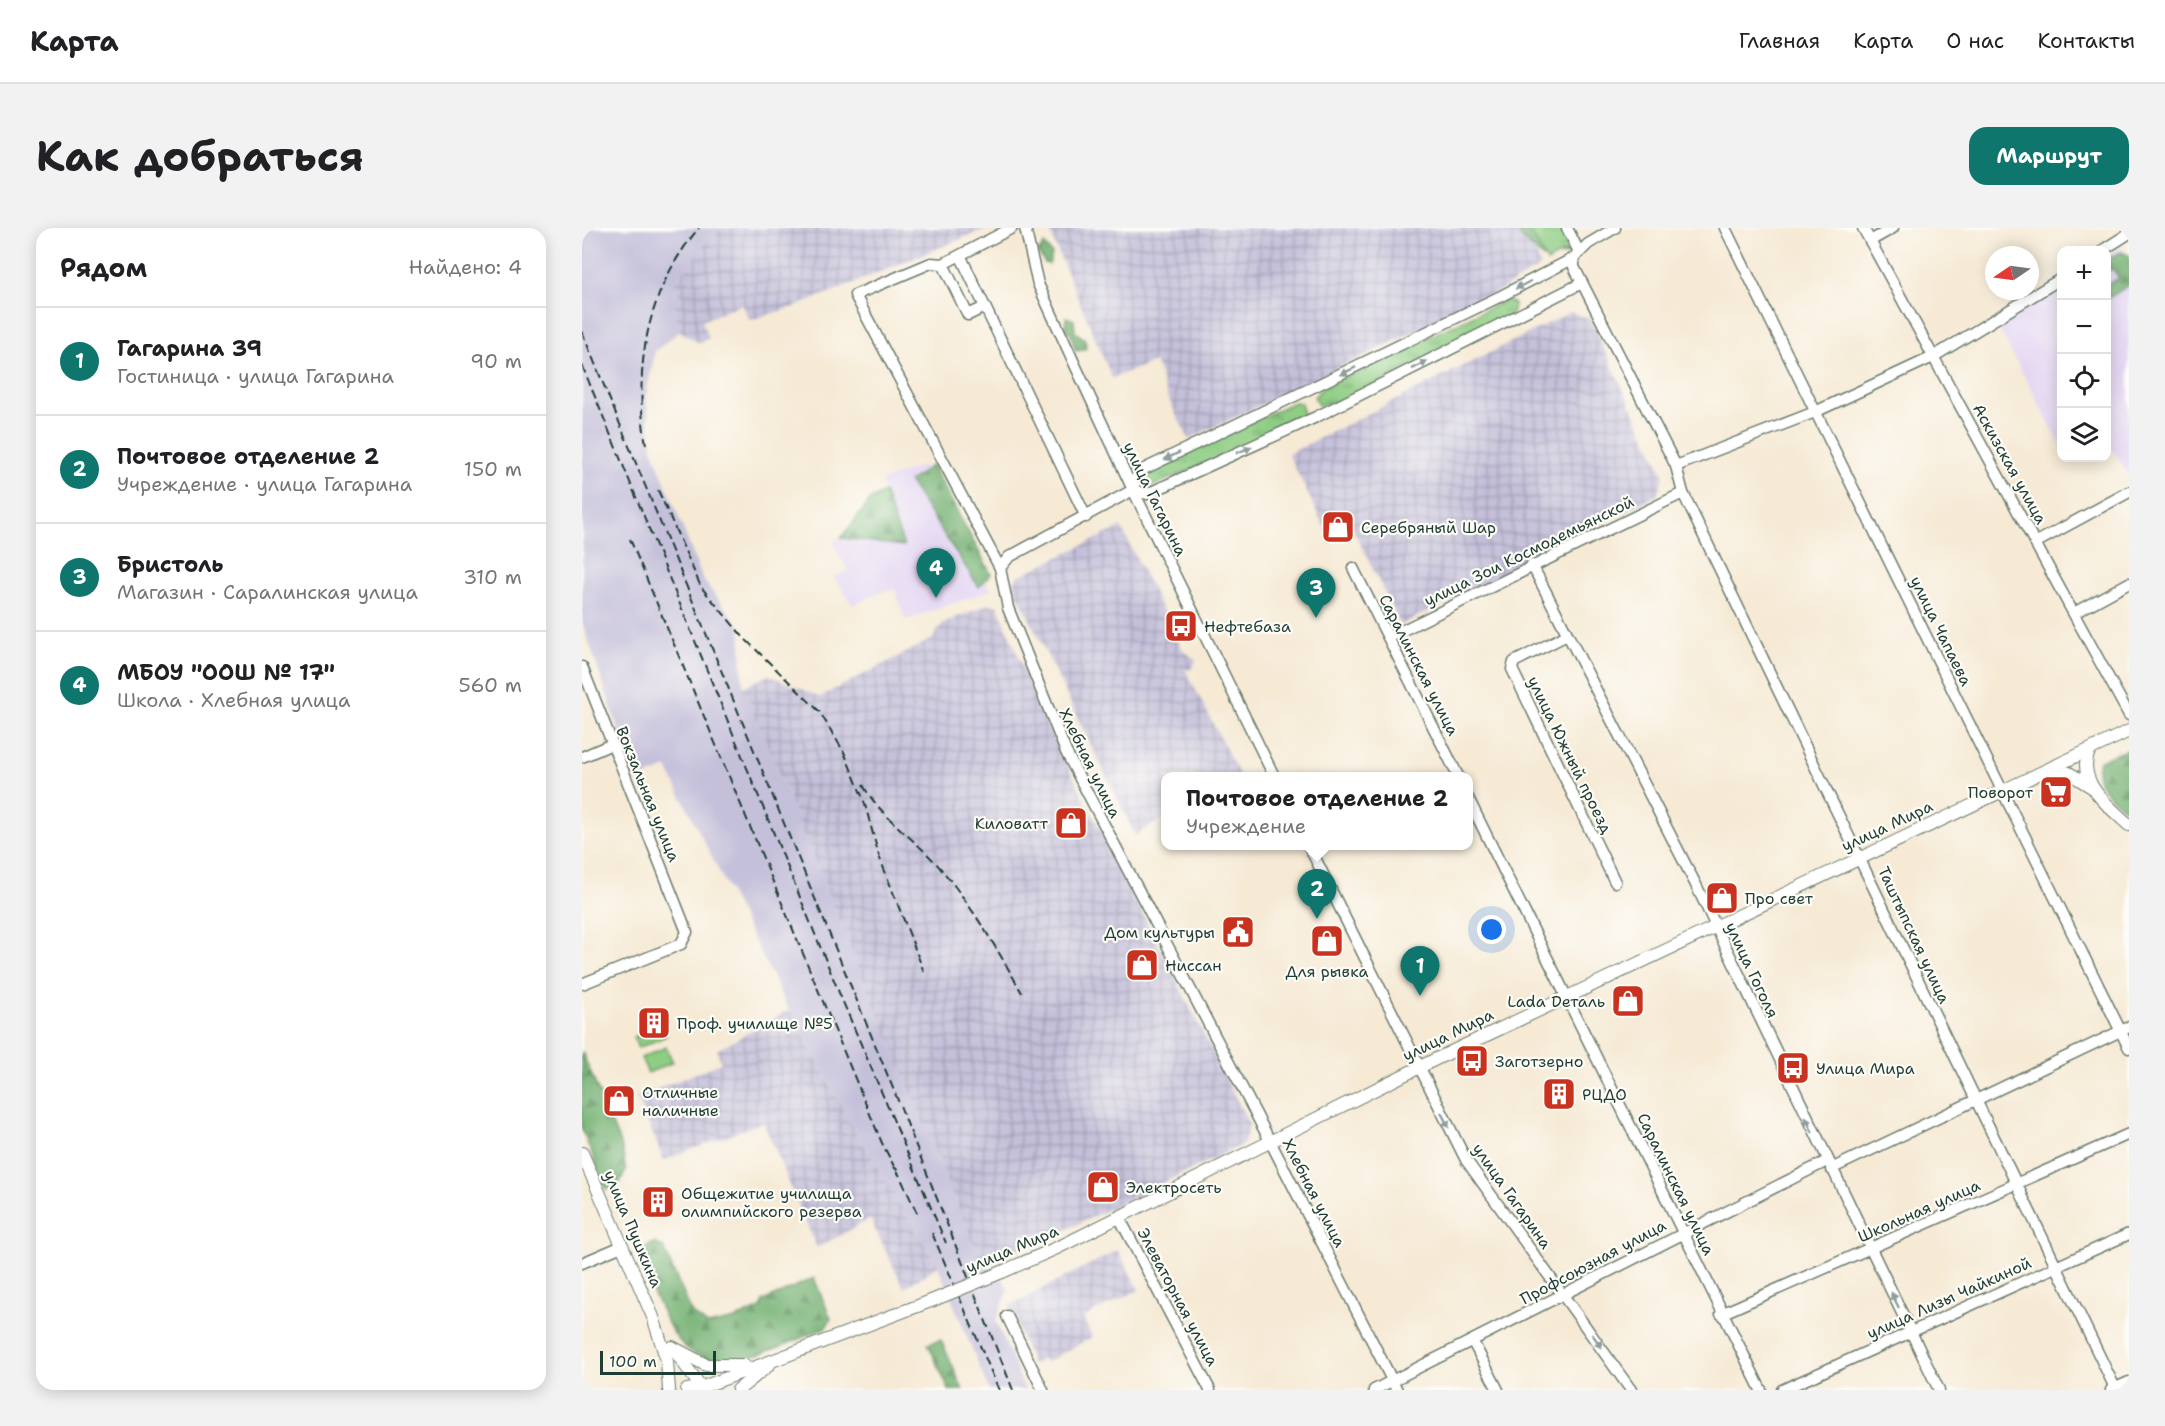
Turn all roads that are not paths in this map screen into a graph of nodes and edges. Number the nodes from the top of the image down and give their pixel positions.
1 (1012, 228) edge
2 (1024, 228) edge
3 (1567, 228) edge
4 (1615, 228) edge
5 (1725, 228) edge
6 (1863, 228) edge
7 (1893, 228) edge
8 (2127, 232) edge
9 (1870, 241) junction
10 (2108, 246) edge
11 (1577, 255) junction
12 (961, 257) junction
13 (943, 264) junction
14 (2057, 280) edge
15 (1582, 283) junction
16 (985, 307) junction
17 (1933, 357) junction
18 (1815, 412) junction
19 (1676, 466) junction
20 (1133, 490) junction
21 (2129, 492) edge
22 (1683, 493) junction
23 (1086, 518) junction
24 (2035, 543) junction
25 (1532, 565) junction
26 (1000, 568) junction
27 (1353, 568) dead end
28 (2129, 583) edge
29 (2074, 613) junction
30 (1567, 635) junction
31 (1389, 637) junction
32 (582, 667) edge
33 (2129, 715) edge
34 (2129, 731) edge
35 (612, 744) junction
36 (2089, 751) junction
37 (585, 755) edge
38 (2048, 770) junction
39 (1272, 772) edge
40 (1456, 772) edge
41 (2094, 789) junction
42 (2003, 790) junction
43 (1473, 808) edge
44 (2129, 825) edge
45 (1311, 850) edge
46 (1861, 857) junction
47 (1615, 882) dead end
48 (1714, 926) junction
49 (582, 984) edge
50 (1567, 996) junction
51 (2125, 1030) edge
52 (2129, 1048) edge
53 (1419, 1067) junction
54 (1977, 1101) junction
55 (2129, 1134) edge
56 (1270, 1141) junction
57 (582, 1153) edge
58 (1829, 1165) junction
59 (2016, 1185) junction
60 (1119, 1217) junction
61 (1683, 1232) junction
62 (2129, 1234) edge
63 (622, 1246) junction
64 (1870, 1250) junction
65 (582, 1263) edge
66 (2056, 1267) junction
67 (1564, 1293) junction
68 (1721, 1314) junction
69 (1007, 1316) dead end
70 (653, 1317) junction
71 (1910, 1332) junction
72 (1473, 1342) junction
73 (672, 1347) junction
74 (777, 1359) junction
75 (2129, 1382) edge
76 (1394, 1385) edge
77 (697, 1389) edge
78 (2114, 1389) edge
79 (669, 1390) edge
80 (738, 1390) edge
81 (1043, 1390) edge
82 (1210, 1390) edge
83 (1374, 1390) edge
84 (1498, 1390) edge
85 (1631, 1390) edge
86 (1761, 1390) edge
87 (1782, 1390) edge
88 (1939, 1390) edge

1 - 12 street, Хлебная улица
2 - 20 street, улица Гагарина
3 - 11 street, Таштыпская улица
4 - 11 street
5 - 18 street, улица Чапаева
6 - 9 street, Аскизская улица
7 - 9 street
8 - 10 street
9 - 17 street, Аскизская улица
11 - 15 street, Таштыпская улица
11 -> 20 street
12 - 13 street, Хлебная улица
12 - 16 street
13 - 16 street
13 - 26 street, Хлебная улица
14 - 17 street
15 - 19 street, Таштыпская улица
20 -> 15 street
16 - 23 street
17 - 18 street
17 - 24 street, Аскизская улица
18 - 19 street
18 - 42 street, улица Чапаева
19 - 22 street, Таштыпская улица
20 - 23 street
20 - 39 street, улица Гагарина
21 - 24 street
22 - 25 street, улица Зои Космодемьянской
22 - 46 street, Таштыпская улица
23 - 26 street
24 - 29 street, Аскизская улица
25 - 30 street, улица Гоголя
25 - 31 street, улица Зои Космодемьянской
26 - 56 street, Хлебная улица
27 - 31 street, Саралинская улица
28 - 29 street
29 - 33 street, Аскизская улица
30 - 47 street, улица Южный проезд
30 - 48 street, улица Гоголя
31 - 40 street, Саралинская улица
32 - 35 street, Вокзальная улица
34 - 36 main road, улица Мира
35 - 37 street
35 - 49 street, Вокзальная улица
36 - 38 main road, улица Мира
36 - 41 main road
38 - 41 main road
38 - 42 main road, улица Мира
41 - 44 main road
42 - 46 main road, улица Мира
42 - 51 street, улица Чапаева
43 - 50 street, Саралинская улица
45 - 53 street, улица Гагарина
46 - 48 main road, улица Мира
46 - 54 street, Таштыпская улица
48 - 50 main road, улица Мира
58 -> 48 street, улица Гоголя
50 - 53 main road, улица Мира
50 - 61 street, Саралинская улица
51 - 52 street, улица Чапаева
51 - 54 street, Профсоюзная улица
53 - 56 main road, улица Мира
53 -> 67 street, улица Гагарина
54 - 58 street, Профсоюзная улица
54 - 59 street, Таштыпская улица
55 - 59 street, Школьная улица
56 - 60 main road, улица Мира
56 - 76 street, Хлебная улица
57 - 63 main road, улица Пушкина
58 - 61 street, Профсоюзная улица
58 - 64 street, улица Гоголя
59 - 64 street, Школьная улица
59 - 66 street, Таштыпская улица
60 - 74 main road, улица Мира, bridge
60 - 82 street, Элеваторная улица
61 - 67 street, Профсоюзная улица
61 - 68 street, Саралинская улица
62 - 66 street, улица Лизы Чайкиной
63 - 65 street
63 - 70 main road, улица Пушкина
64 - 68 street, Школьная улица
71 -> 64 street, улица Гоголя
66 - 71 street, улица Лизы Чайкиной
66 - 78 street, Таштыпская улица
67 - 72 street, Профсоюзная улица
67 -> 85 street, улица Гагарина
68 - 86 street, Саралинская улица
69 - 81 street
70 - 73 main road
70 - 79 main road
71 - 87 street, улица Лизы Чайкиной
71 - 88 street, улица Гоголя
72 - 76 street, Профсоюзная улица
72 - 84 street
73 - 74 main road
73 - 77 main road
74 - 77 main road
74 - 80 main road
75 - 78 street
76 - 83 street, Профсоюзная улица

